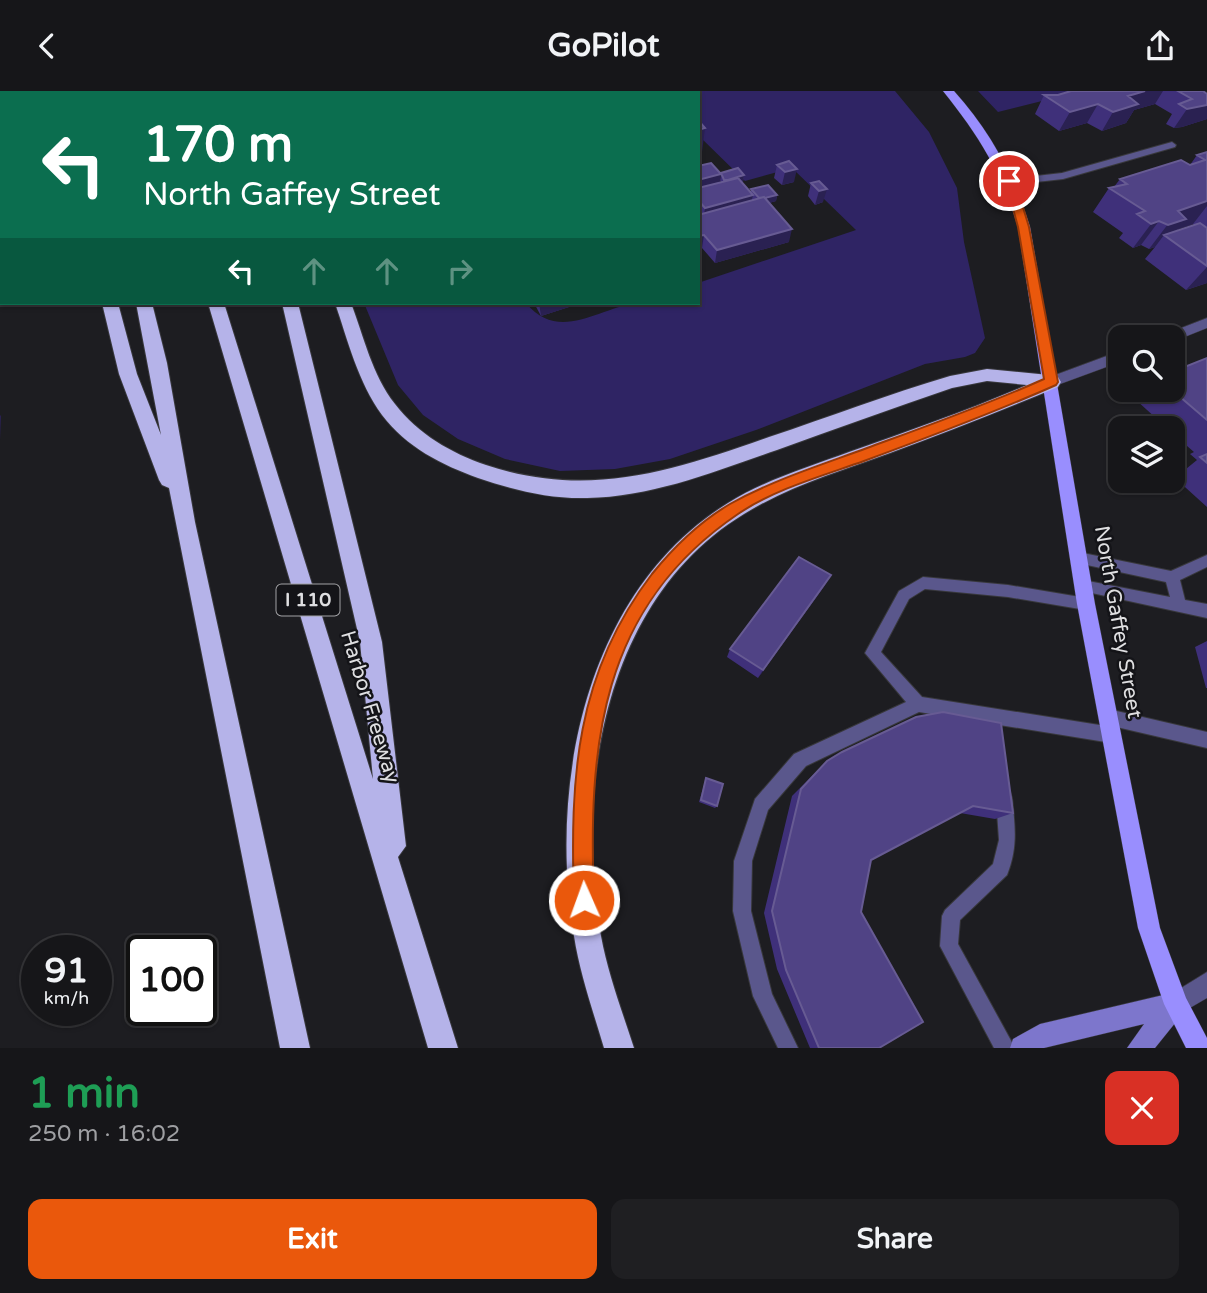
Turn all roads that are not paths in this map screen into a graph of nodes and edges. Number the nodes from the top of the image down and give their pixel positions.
1 (948, 91) edge
2 (1171, 145) dead end
3 (1009, 181) junction
4 (111, 305) edge
5 (144, 305) edge
6 (217, 305) edge
7 (290, 305) edge
8 (345, 305) edge
9 (1207, 323) edge
10 (1185, 331) edge
11 (1108, 361) edge
12 (1052, 382) junction
13 (185, 521) junction
14 (1078, 558) junction
15 (1207, 561) edge
16 (1172, 577) junction
17 (1085, 595) junction
18 (1179, 606) junction
19 (1207, 611) edge
20 (918, 704) junction
21 (1110, 726) junction
22 (1207, 740) edge
23 (1003, 785) edge
24 (399, 897) junction
25 (1207, 984) edge
26 (1176, 1005) junction
27 (295, 1048) edge
28 (443, 1048) edge
29 (619, 1048) edge
30 (788, 1048) edge
31 (1005, 1048) edge
32 (1022, 1048) edge
33 (1139, 1048) edge
34 (1199, 1048) edge

1 - 3 main road, North Gaffey Street
2 - 3 lane
3 - 12 main road, North Gaffey Street
4 - 13 highway
5 - 13 highway
6 - 24 highway, Harbor Freeway / I 110
7 - 24 highway
8 - 12 highway
9 - 10 street
11 - 12 street
12 - 14 main road, North Gaffey Street
12 - 29 highway
13 - 27 highway
14 - 16 lane
14 - 17 main road, North Gaffey Street
15 - 16 lane
16 - 18 lane
17 - 18 lane
17 - 20 lane
17 - 21 main road, North Gaffey Street
18 - 19 lane
20 - 21 lane
20 - 30 lane
21 - 22 lane
21 - 26 main road, North Gaffey Street
23 - 31 lane
24 - 28 highway, Harbor Freeway / I 110
25 - 26 street
26 - 32 main road
26 - 33 main road
26 - 34 main road, North Gaffey Street

